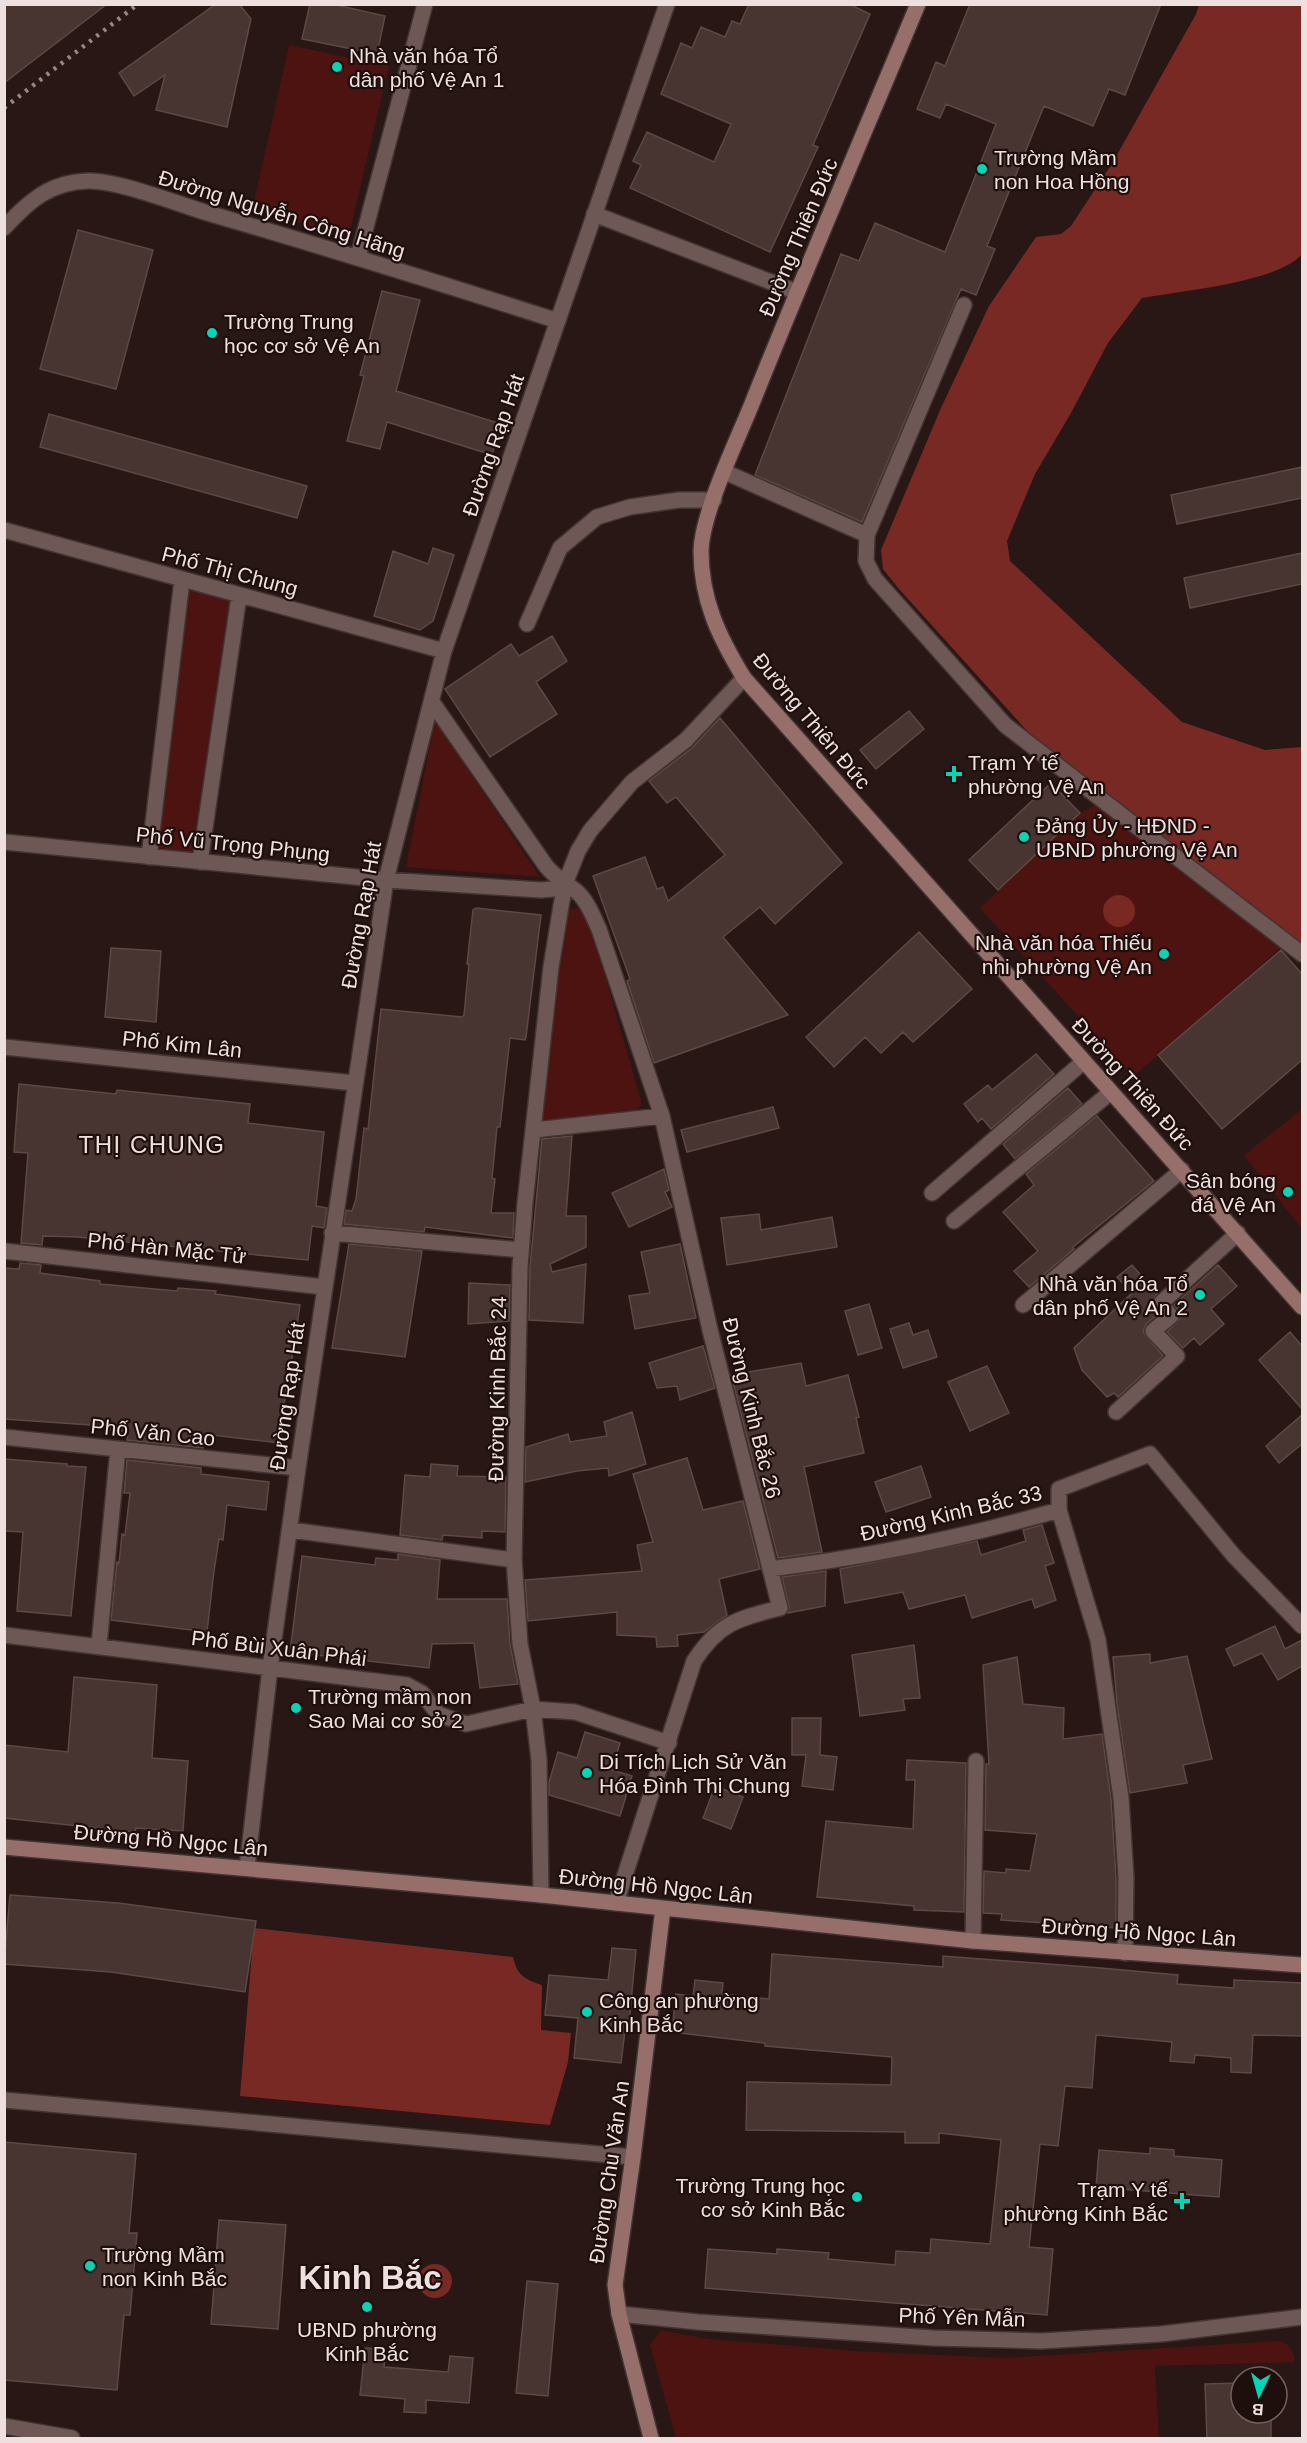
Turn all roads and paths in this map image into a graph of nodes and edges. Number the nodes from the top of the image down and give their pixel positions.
1 (425, 4) edge
2 (667, 4) edge
3 (913, 6) edge
4 (594, 214) junction
5 (4, 228) edge
6 (358, 257) junction
7 (797, 292) junction
8 (964, 305) dead end
9 (558, 321) junction
10 (725, 472) junction
11 (714, 500) junction
12 (4, 530) edge
13 (867, 535) junction
14 (182, 580) junction
15 (239, 596) junction
16 (526, 624) dead end
17 (444, 651) junction
18 (744, 678) junction
19 (432, 702) junction
20 (4, 842) edge
21 (149, 857) junction
22 (200, 862) junction
23 (386, 880) junction
24 (565, 884) junction
25 (1302, 954) edge
26 (4, 1047) edge
27 (1083, 1062) junction
28 (354, 1083) junction
29 (1111, 1092) junction
30 (662, 1116) junction
31 (534, 1130) junction
32 (1182, 1170) junction
33 (932, 1193) dead end
34 (954, 1221) dead end
35 (332, 1233) junction
36 (1238, 1233) junction
37 (521, 1250) junction
38 (4, 1251) edge
39 (324, 1287) junction
40 (1023, 1305) dead end
41 (1302, 1307) edge
42 (1116, 1412) dead end
43 (4, 1437) edge
44 (117, 1449) junction
45 (297, 1468) junction
46 (1059, 1510) junction
47 (291, 1530) junction
48 (514, 1560) junction
49 (770, 1569) junction
50 (1302, 1626) edge
51 (4, 1635) edge
52 (99, 1645) junction
53 (270, 1668) junction
54 (533, 1709) junction
55 (669, 1743) junction
56 (976, 1761) dead end
57 (4, 1846) edge
58 (247, 1868) junction
59 (541, 1895) junction
60 (616, 1903) junction
61 (663, 1908) junction
62 (973, 1941) junction
63 (1125, 1953) junction
64 (1302, 1965) edge
65 (4, 2100) edge
66 (633, 2157) junction
67 (619, 2314) junction
68 (1302, 2316) edge
69 (4, 2426) edge
70 (72, 2439) edge
71 (651, 2439) edge

1 - 6 street
2 - 4 street, Đường Rạp Hát
3 - 7 street, Đường Thiên Đức
4 - 7 street
4 - 9 street, Đường Rạp Hát
5 - 6 street, Đường Nguyễn Công Hãng
6 - 9 street, Đường Nguyễn Công Hãng
7 - 10 street, Đường Thiên Đức
8 - 13 street
9 - 17 street, Đường Rạp Hát
10 - 11 street, Đường Thiên Đức
10 - 13 street
11 - 16 street
11 - 18 street, Đường Thiên Đức
12 - 14 street, Phố Thị Chung
13 - 25 street
14 - 15 street, Phố Thị Chung
14 - 21 street
15 - 17 street, Phố Thị Chung
15 - 22 street
17 - 19 street, Đường Rạp Hát
18 - 24 street, Đường Kinh Bắc 24
18 - 27 street, Đường Thiên Đức
19 - 23 street, Đường Rạp Hát
19 - 24 street, Đường Kinh Bắc 26
20 - 21 street, Phố Vũ Trọng Phụng
21 - 22 street, Phố Vũ Trọng Phụng
22 - 23 street, Phố Vũ Trọng Phụng
23 - 24 street, Phố Vũ Trọng Phụng
23 - 28 street, Đường Rạp Hát
24 - 30 street, Đường Kinh Bắc 26
24 - 31 street, Đường Kinh Bắc 24
26 - 28 street, Phố Kim Lân
27 - 29 street, Đường Thiên Đức
27 - 33 street
28 - 35 street, Đường Rạp Hát
29 - 32 street, Đường Thiên Đức
29 - 34 street
30 - 31 street
30 - 49 street, Đường Kinh Bắc 26
31 - 37 street, Đường Kinh Bắc 24
32 - 36 street, Đường Thiên Đức
32 - 40 street
35 - 37 street
35 - 39 street, Đường Rạp Hát
36 - 41 street, Đường Thiên Đức
36 - 42 street
37 - 48 street, Đường Kinh Bắc 24
38 - 39 street, Phố Hàn Mặc Tử
39 - 45 street, Đường Rạp Hát
43 - 44 street, Phố Văn Cao
44 - 45 street, Phố Văn Cao
44 - 52 street
45 - 47 street, Đường Rạp Hát
46 - 49 street, Đường Kinh Bắc 33
46 - 50 street, Đường Kinh Bắc 33
46 - 63 street
47 - 48 street
47 - 53 street, Đường Rạp Hát
48 - 54 street, Đường Kinh Bắc 24
49 - 55 street, Đường Kinh Bắc 26
51 - 52 street, Phố Bùi Xuân Phái
52 - 53 street, Phố Bùi Xuân Phái
53 - 54 street, Phố Bùi Xuân Phái
53 - 58 street, Đường Rạp Hát
54 - 55 street, Phố Bùi Xuân Phái
54 - 59 street, Đường Kinh Bắc 24
55 - 60 street, Đường Kinh Bắc 26
56 - 62 street
57 - 58 street, Đường Hồ Ngọc Lân
58 - 59 street, Đường Hồ Ngọc Lân
59 - 60 street, Đường Hồ Ngọc Lân
60 - 61 street, Đường Hồ Ngọc Lân
61 - 62 street, Đường Hồ Ngọc Lân
61 - 66 street, Đường Chu Văn An
62 - 63 street, Đường Hồ Ngọc Lân
63 - 64 street, Đường Hồ Ngọc Lân
65 - 66 street
66 - 67 street, Đường Chu Văn An
67 - 68 street, Phố Yên Mẫn
67 - 71 street, Đường Chu Văn An
69 - 70 street

